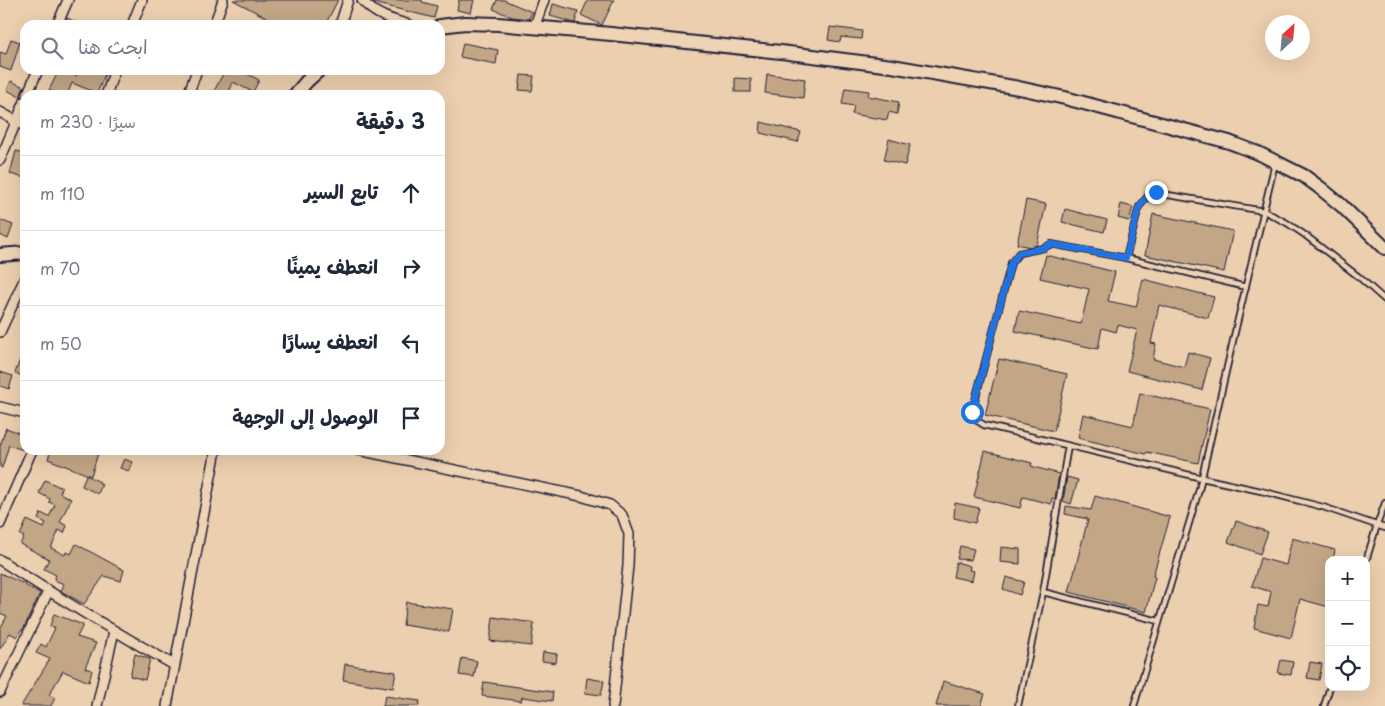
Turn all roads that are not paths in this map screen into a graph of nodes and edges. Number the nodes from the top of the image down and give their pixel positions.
1 (68, 0) edge
2 (142, 0) edge
3 (223, 0) edge
4 (348, 0) edge
5 (362, 0) edge
6 (544, 0) edge
7 (59, 20) edge
8 (134, 20) edge
9 (216, 20) edge
10 (342, 20) edge
11 (394, 20) edge
12 (445, 26) edge
13 (534, 28) junction
14 (36, 75) edge
15 (113, 75) edge
16 (195, 75) edge
17 (313, 75) edge
18 (30, 90) edge
19 (108, 90) edge
20 (190, 90) edge
21 (299, 90) edge
22 (0, 112) edge
23 (20, 122) edge
24 (20, 125) edge
25 (0, 160) edge
26 (1275, 161) junction
27 (1264, 211) junction
28 (1385, 248) edge
29 (20, 253) edge
30 (0, 255) edge
31 (1126, 258) junction
32 (1246, 287) junction
33 (20, 289) edge
34 (1385, 300) edge
35 (0, 332) edge
36 (0, 406) edge
37 (20, 412) edge
38 (1068, 446) junction
39 (30, 455) edge
40 (215, 455) edge
41 (382, 455) edge
42 (1202, 478) junction
43 (1385, 503) edge
44 (0, 524) edge
45 (1377, 525) junction
46 (1385, 528) edge
47 (1368, 556) edge
48 (0, 560) edge
49 (48, 592) junction
50 (1043, 592) junction
51 (1159, 622) junction
52 (114, 632) junction
53 (174, 665) junction
54 (1329, 691) edge
55 (0, 692) edge
56 (96, 706) edge
57 (167, 706) edge
58 (614, 706) edge
59 (1018, 706) edge
60 (1134, 706) edge
61 (1324, 706) edge

1 - 7 street
2 - 8 street
3 - 9 street
4 - 10 street
5 - 11 street
6 - 13 street
12 - 13 street
13 - 26 street
14 - 18 street
15 - 19 street
16 - 20 street
17 - 21 street
22 - 23 street
24 - 25 street
26 - 27 lane
26 - 28 street
27 - 31 lane
27 - 32 lane
27 - 34 lane
29 - 30 street
31 - 32 lane
31 - 38 lane
32 - 42 lane
33 - 35 street
36 - 37 street
38 - 42 lane
38 - 50 lane
39 - 44 street
40 - 53 street
41 - 58 street
42 - 45 lane
42 - 51 lane
43 - 45 lane
45 - 46 lane
45 - 47 lane
48 - 49 street
49 - 52 street
49 - 55 street
50 - 51 lane
50 - 59 lane
51 - 60 lane
52 - 53 street
52 - 56 street
53 - 57 street
54 - 61 lane

